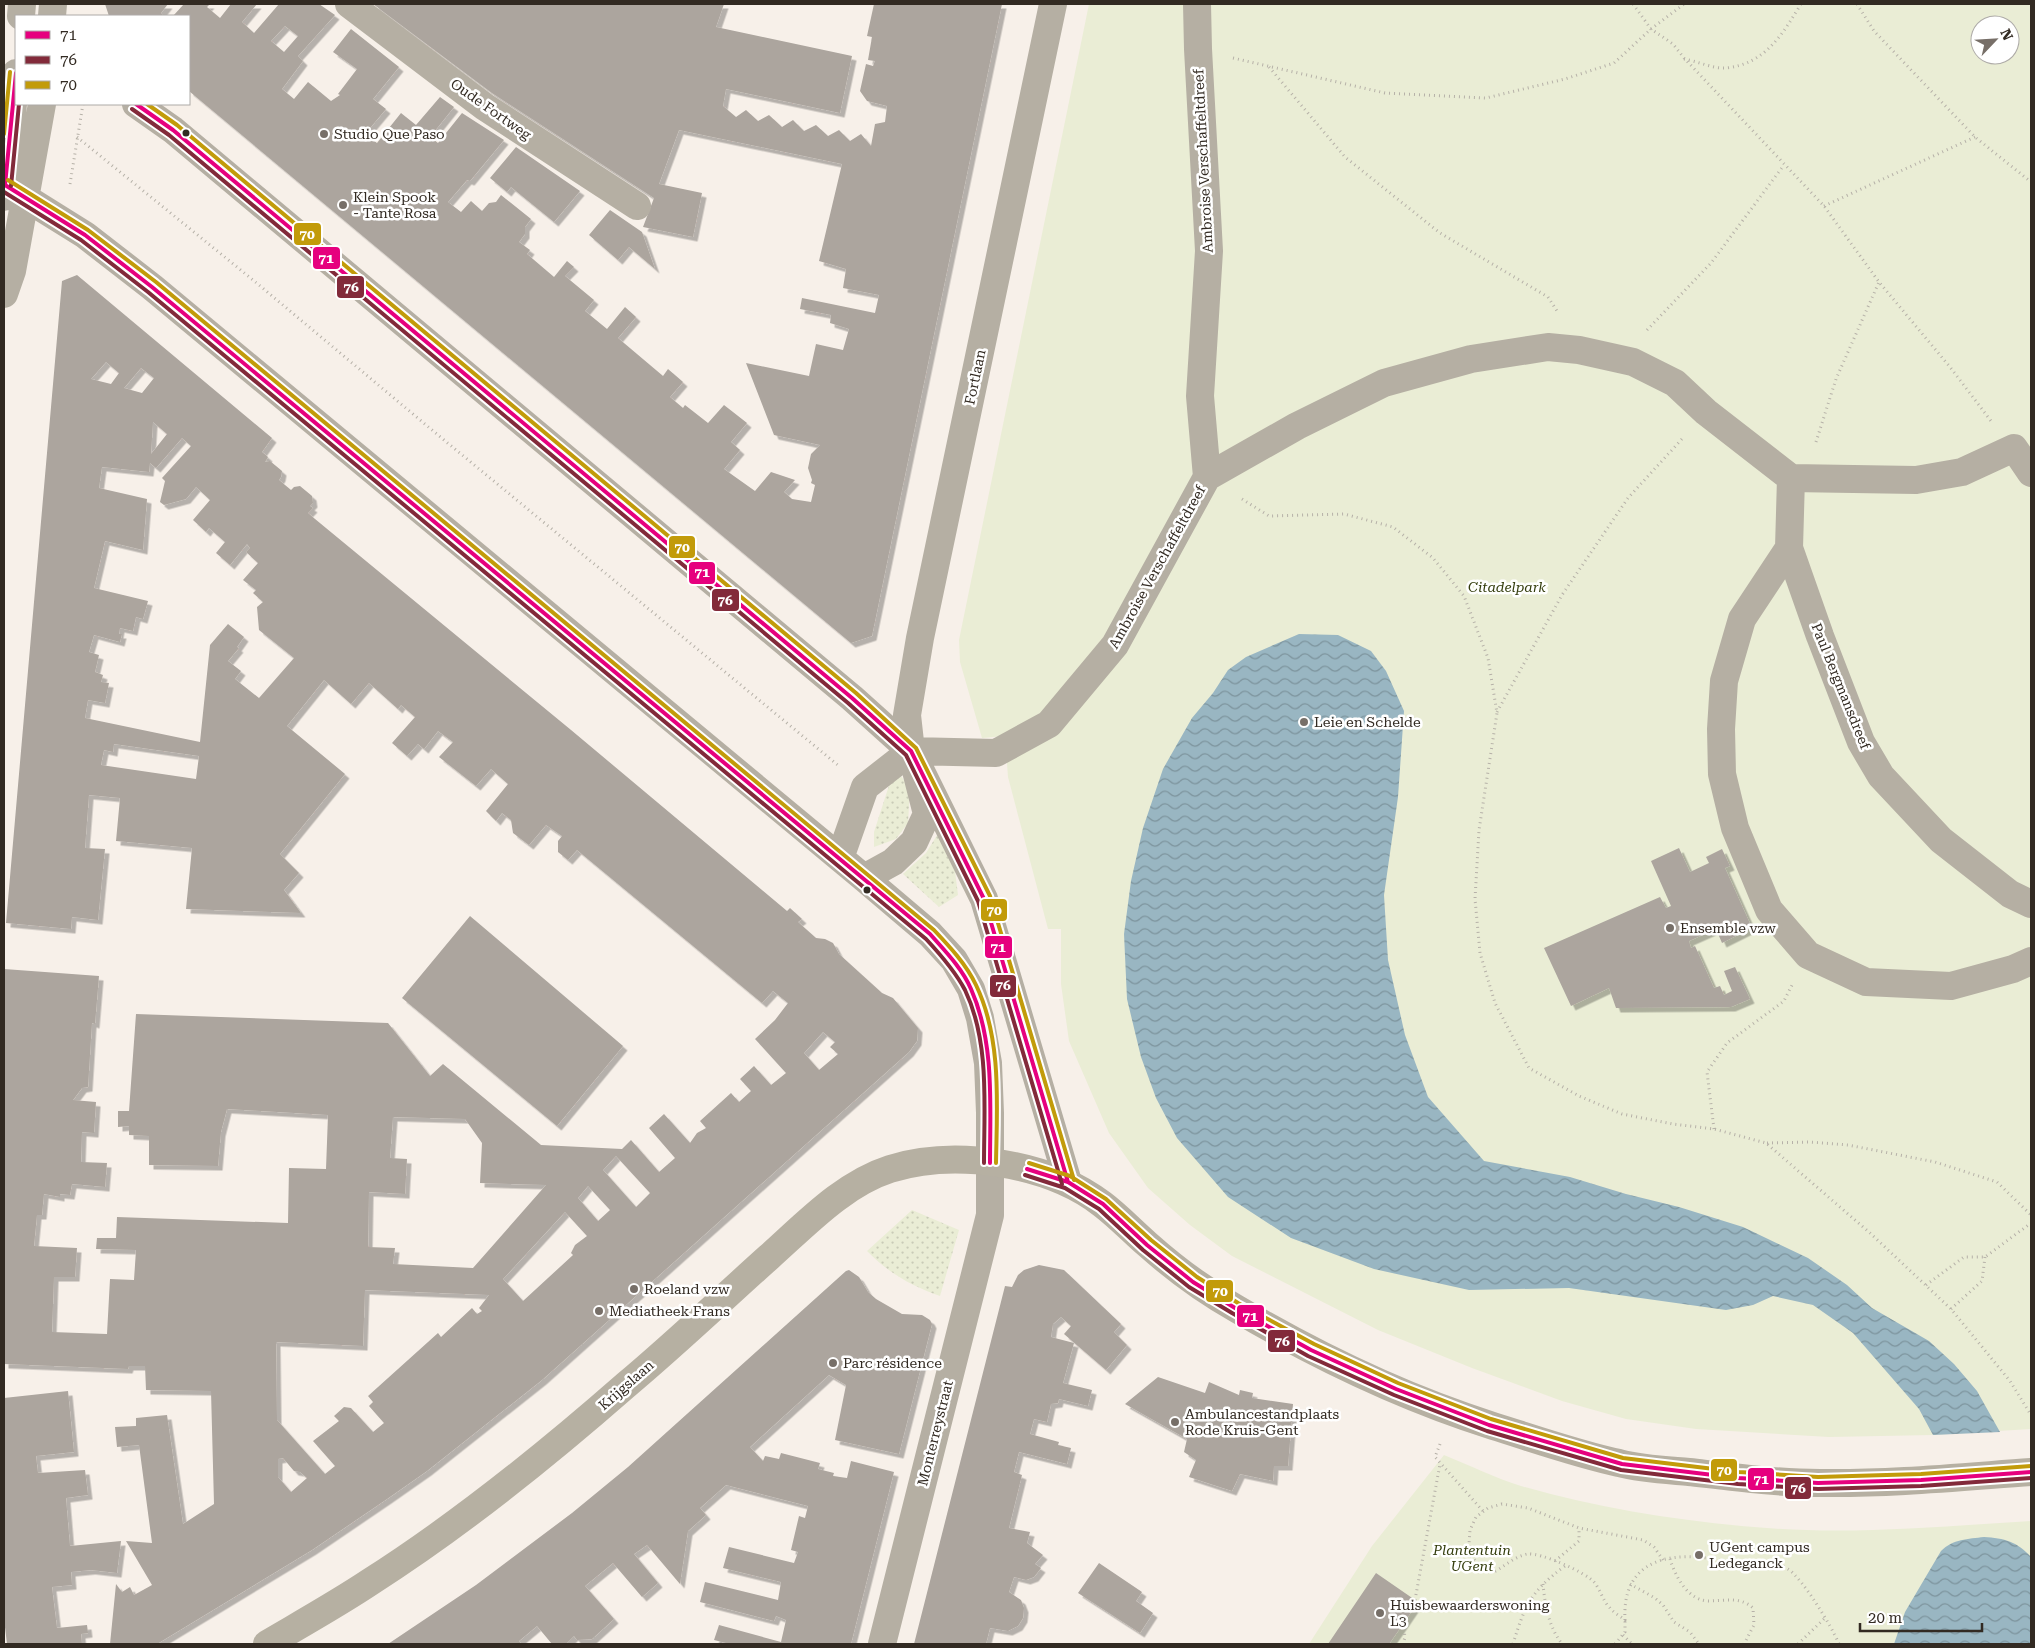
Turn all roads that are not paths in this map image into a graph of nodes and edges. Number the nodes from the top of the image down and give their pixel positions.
1 (349, 4) edge
2 (1053, 4) edge
3 (1197, 4) edge
4 (15, 103) edge
5 (42, 105) edge
6 (137, 105) edge
7 (12, 193) edge
8 (637, 206) dead end
9 (4, 294) edge
10 (2031, 474) edge
11 (1207, 477) junction
12 (1791, 478) junction
13 (1789, 548) junction
14 (911, 751) junction
15 (840, 858) junction
16 (864, 878) junction
17 (2031, 904) edge
18 (2031, 961) edge
19 (990, 1163) junction
20 (1068, 1182) junction
21 (2031, 1472) edge
22 (266, 1644) edge
23 (882, 1644) edge

1 - 8 street, Oude Fortweg
2 - 14 street, Fortlaan
3 - 11 street, Ambroise Verschaffeltdreef
4 - 7 street
5 - 7 street
6 - 14 street
7 - 9 street
7 - 15 street, Monterreystraat
10 - 12 street
11 - 12 street
11 - 14 street, Ambroise Verschaffeltdreef
12 - 13 street, Paul Bergmansdreef
13 - 17 street, Paul Bergmansdreef
13 - 18 street
14 - 15 street
14 - 16 street
14 - 20 street
15 - 16 street, Monterreystraat
16 - 19 street, Monterreystraat
19 - 20 main road, Krijgslaan
19 - 22 main road, Krijgslaan
19 - 23 street, Monterreystraat
20 - 21 main road, Krijgslaan

